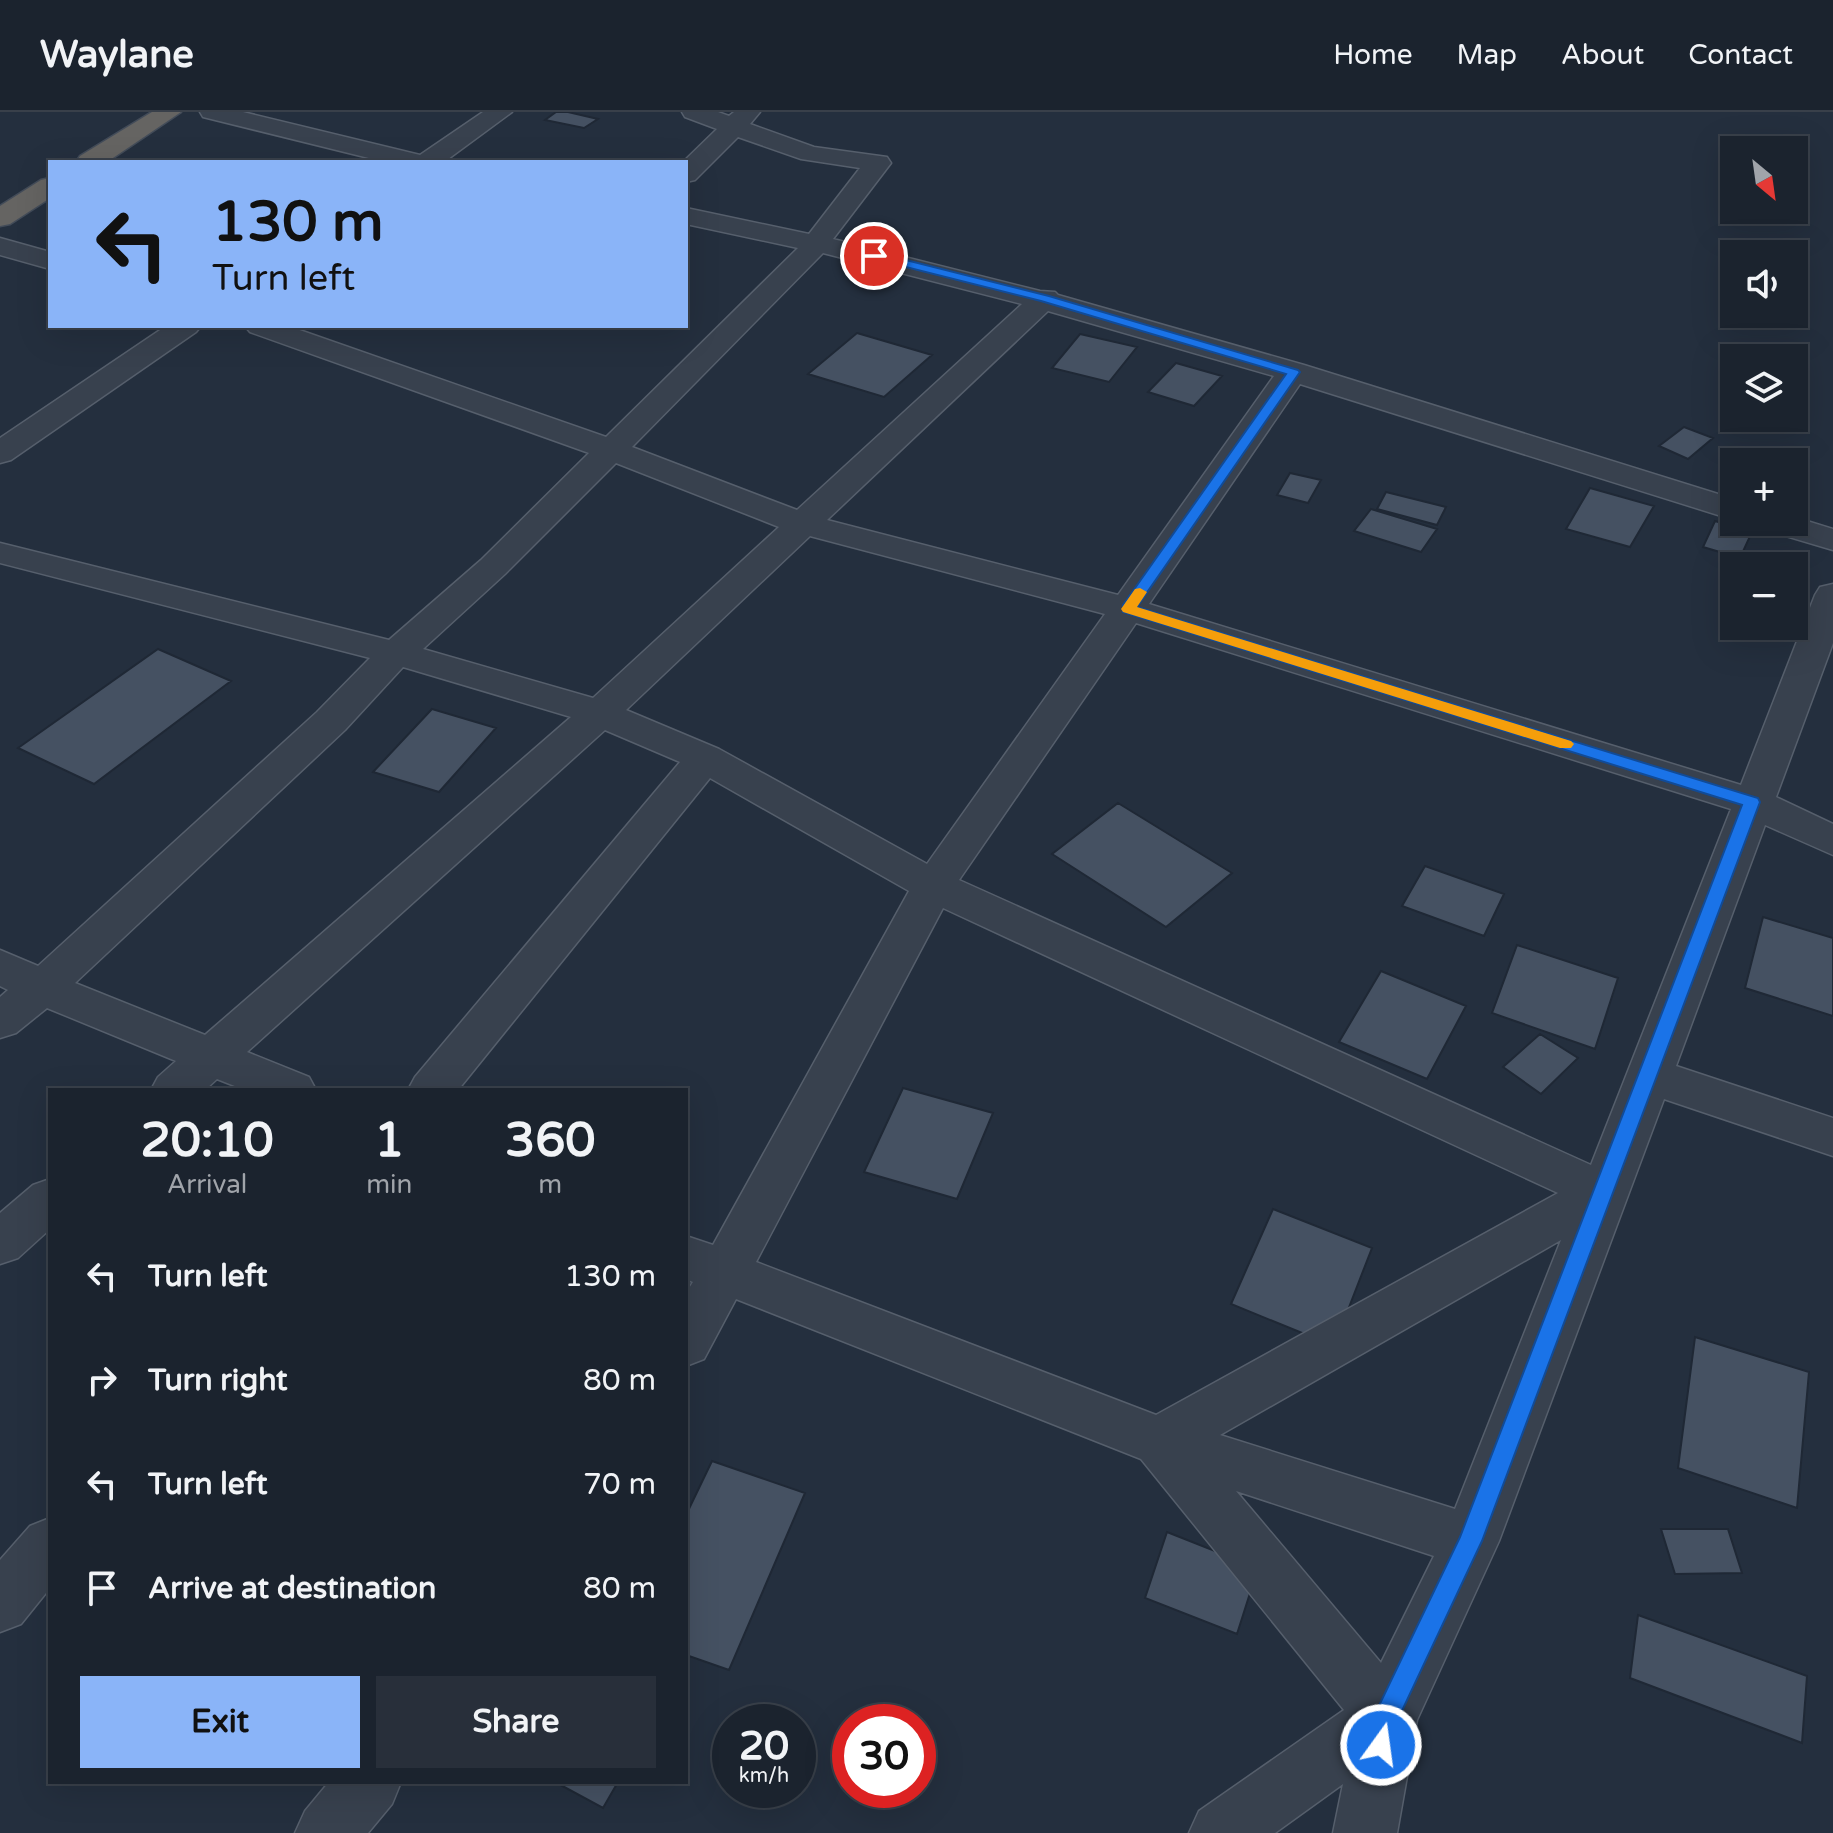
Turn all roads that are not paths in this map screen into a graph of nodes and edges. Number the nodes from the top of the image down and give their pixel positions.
1 (169, 112) edge
2 (212, 112) edge
3 (500, 112) edge
4 (694, 112) edge
5 (740, 119) edge
6 (92, 160) edge
7 (409, 160) edge
8 (430, 160) edge
9 (688, 172) edge
10 (48, 187) edge
11 (688, 216) edge
12 (0, 218) edge
13 (817, 242) junction
14 (0, 246) edge
15 (48, 260) edge
16 (1045, 298) junction
17 (183, 328) edge
18 (266, 328) edge
19 (1293, 372) junction
20 (611, 450) junction
21 (0, 453) edge
22 (1720, 506) edge
23 (802, 524) junction
24 (1808, 532) edge
25 (1833, 540) edge
26 (0, 553) edge
27 (1833, 595) edge
28 (1128, 609) junction
29 (396, 653) junction
30 (600, 713) junction
31 (705, 758) junction
32 (1752, 802) junction
33 (1833, 841) edge
34 (933, 886) junction
35 (0, 966) edge
36 (42, 988) junction
37 (0, 1021) edge
38 (211, 1057) junction
39 (1648, 1075) junction
40 (176, 1088) edge
41 (288, 1088) edge
42 (433, 1088) edge
43 (1833, 1137) edge
44 (1603, 1192) junction
45 (48, 1201) edge
46 (0, 1243) edge
47 (704, 1265) edge
48 (688, 1334) edge
49 (1160, 1441) junction
50 (1471, 1541) junction
51 (48, 1547) edge
52 (0, 1604) edge
53 (1387, 1716) junction
54 (368, 1784) edge
55 (327, 1833) edge
56 (1221, 1833) edge
57 (1365, 1833) edge

1 - 6 highway
2 - 7 street
3 - 8 street
4 - 5 street
5 - 9 street
5 - 13 street
10 - 12 highway
11 - 13 street
13 - 16 street
13 - 20 street
14 - 15 street
16 - 19 street
16 - 23 street
17 - 21 street
18 - 20 street
19 - 22 street
19 - 28 street
20 - 23 street
20 - 29 street
23 - 28 street
23 - 30 street
24 - 25 street
26 - 29 street
27 - 32 street
28 - 32 street
28 - 34 street
29 - 30 street
29 - 36 street
30 - 31 street
30 - 38 street
31 - 34 street
31 - 42 street
32 - 33 street
32 - 39 street
34 - 44 street
34 - 47 street
35 - 36 street
36 - 37 street
36 - 38 street
38 - 40 street
38 - 41 street
39 - 43 street
39 - 44 street
44 - 49 street
44 - 50 street
45 - 46 street
47 - 48 street
47 - 49 street
49 - 50 street
49 - 53 street
50 - 53 street
51 - 52 street
53 - 56 street
53 - 57 street
54 - 55 street

